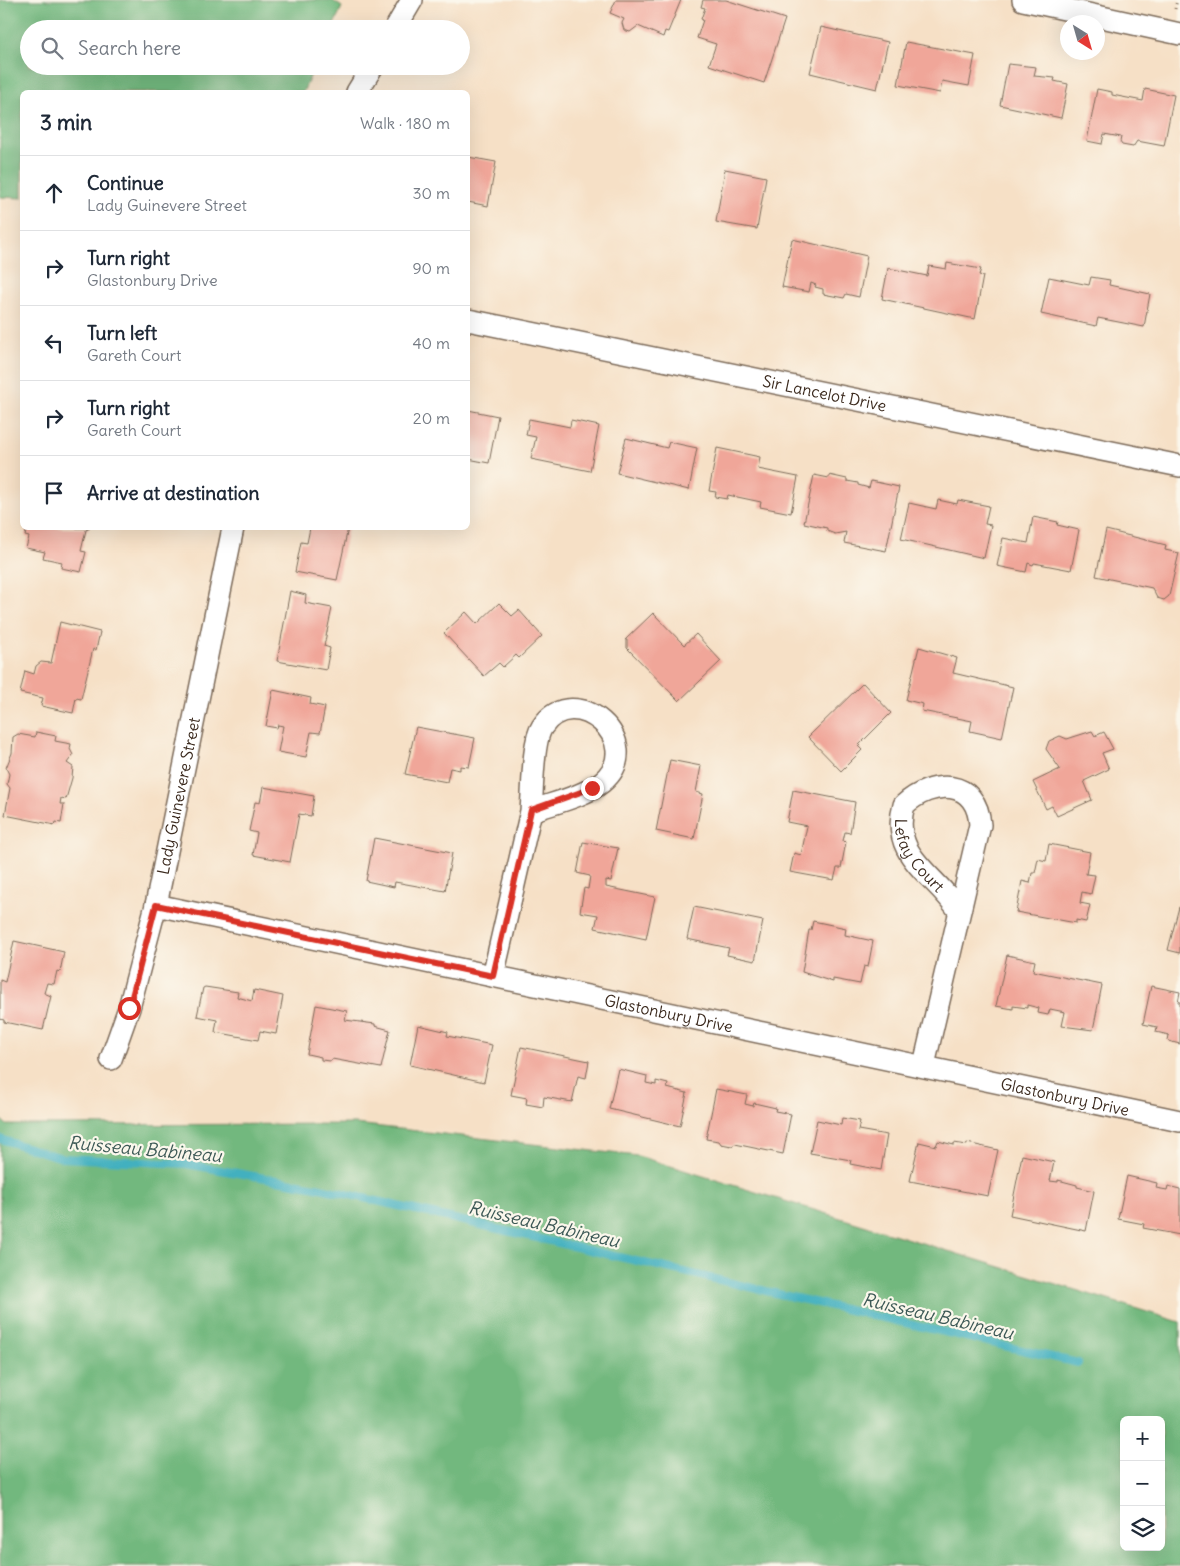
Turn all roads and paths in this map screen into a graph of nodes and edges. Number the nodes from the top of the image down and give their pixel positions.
1 (412, 0) edge
2 (1023, 0) edge
3 (400, 20) edge
4 (1180, 34) edge
5 (367, 75) edge
6 (358, 90) edge
7 (470, 320) edge
8 (1180, 466) edge
9 (233, 530) edge
10 (531, 810) junction
11 (156, 905) junction
12 (959, 911) junction
13 (493, 976) junction
14 (111, 1059) dead end
15 (924, 1065) junction
16 (1180, 1120) edge

1 - 3 street
2 - 4 street
5 - 6 street
7 - 8 street, Sir Lancelot Drive
9 - 11 street, Lady Guinevere Street
10 - 10 street
10 - 13 street
11 - 13 street, Glastonbury Drive
11 - 14 street, Lady Guinevere Street
12 - 12 street, Lefay Court
12 - 15 street, Lefay Court
13 - 15 street, Glastonbury Drive
15 - 16 street, Glastonbury Drive

